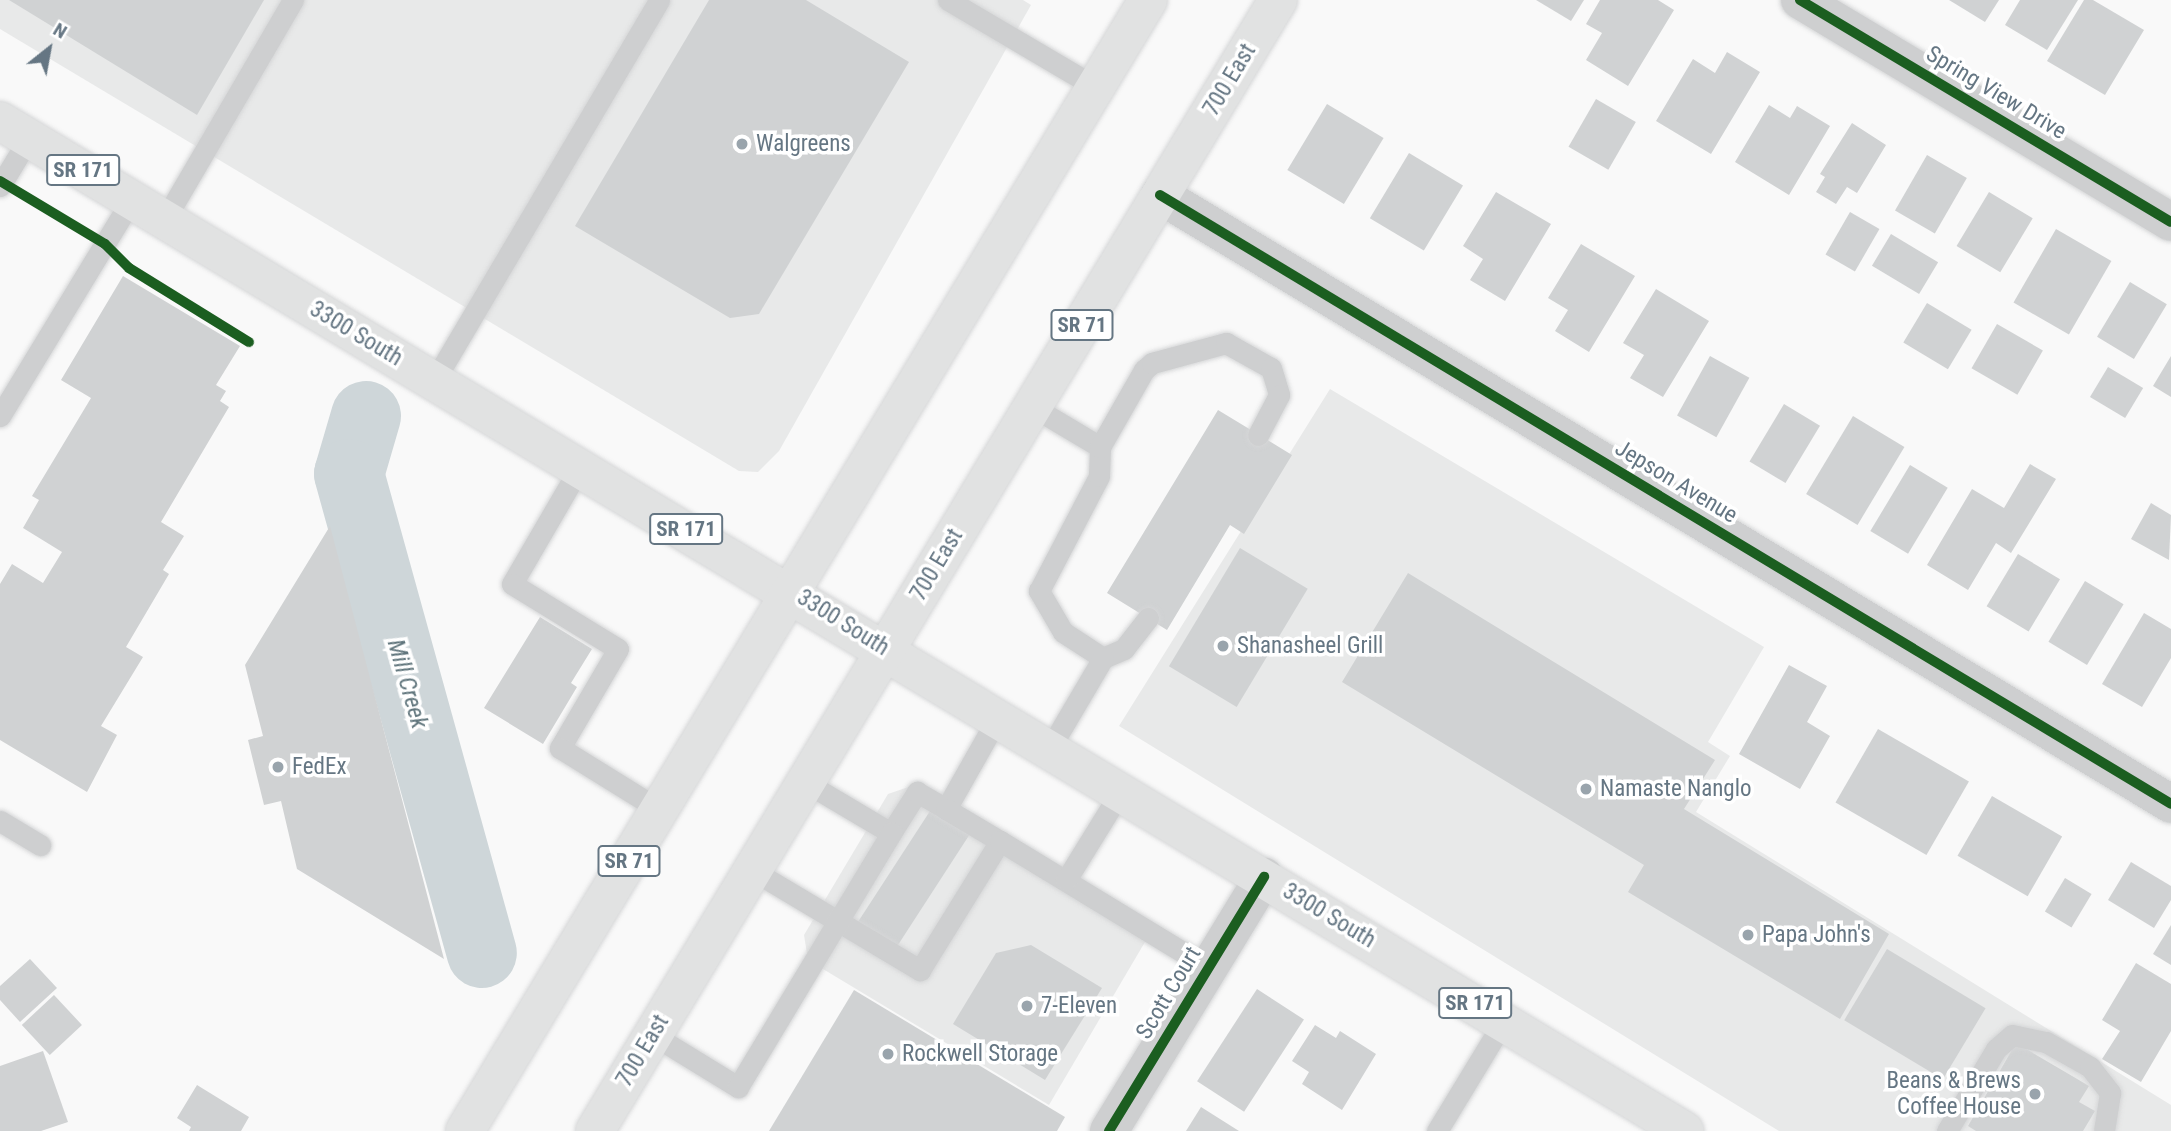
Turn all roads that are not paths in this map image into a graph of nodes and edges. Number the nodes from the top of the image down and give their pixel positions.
1 (293, 0) edge
2 (659, 0) edge
3 (948, 0) edge
4 (1148, 0) edge
5 (1278, 0) edge
6 (1800, 0) edge
7 (1094, 86) junction
8 (14, 129) edge
9 (0, 186) edge
10 (1160, 195) junction
11 (132, 199) junction
12 (166, 219) junction
13 (2171, 222) edge
14 (434, 381) junction
15 (1033, 407) junction
16 (0, 416) edge
17 (1258, 435) dead end
18 (1100, 447) junction
19 (580, 467) junction
20 (792, 592) junction
21 (1148, 618) dead end
22 (886, 649) junction
23 (1103, 658) junction
24 (998, 717) junction
25 (1050, 748) junction
26 (805, 782) junction
27 (1121, 791) junction
28 (2171, 804) edge
29 (946, 809) junction
30 (660, 810) junction
31 (0, 821) edge
32 (891, 834) junction
33 (1000, 841) junction
34 (40, 845) dead end
35 (752, 870) junction
36 (1264, 877) junction
37 (1066, 880) junction
38 (840, 921) junction
39 (1209, 968) junction
40 (1504, 1020) junction
41 (653, 1035) junction
42 (466, 1131) edge
43 (595, 1131) edge
44 (1110, 1131) edge
45 (1438, 1131) edge
46 (1684, 1131) edge
47 (1947, 1131) edge
48 (2104, 1131) edge

1 - 12 lane
2 - 14 lane
3 - 7 lane
4 - 7 main road, SR 71
5 - 10 main road, 700 East / SR 71
6 - 13 street, Spring View Drive
7 - 20 main road, SR 71
8 - 9 lane
8 - 11 main road, 3300 South / SR 171
10 - 15 main road, 700 East / SR 71
10 - 28 street, Jepson Avenue
11 - 12 main road, 3300 South / SR 171
11 - 16 lane
12 - 14 main road, 3300 South / SR 171
14 - 19 main road, 3300 South / SR 171
15 - 18 lane
15 - 22 main road, 700 East / SR 71
17 - 18 lane
18 - 23 lane
19 - 20 main road, 3300 South / SR 171
19 - 30 lane
20 - 22 main road, 3300 South / SR 171
20 - 30 main road, SR 71
21 - 23 lane
22 - 24 main road, 3300 South / SR 171
22 - 26 main road, 700 East / SR 71
23 - 25 lane
24 - 25 main road, 3300 South / SR 171
24 - 29 lane
25 - 27 main road, 3300 South / SR 171
26 - 32 lane
26 - 35 main road, 700 East / SR 71
27 - 36 main road, 3300 South / SR 171
27 - 37 lane
29 - 32 lane
29 - 33 lane
30 - 42 main road, SR 71
31 - 34 lane
32 - 38 lane
33 - 37 lane
33 - 38 lane
35 - 38 lane
35 - 41 main road, 700 East / SR 71
36 - 39 street, Scott Court
36 - 40 main road, 3300 South / SR 171
37 - 39 lane
38 - 41 lane
39 - 44 street, Scott Court
40 - 45 lane
40 - 46 main road, 3300 South / SR 171
41 - 43 main road, 700 East / SR 71
47 - 48 lane

